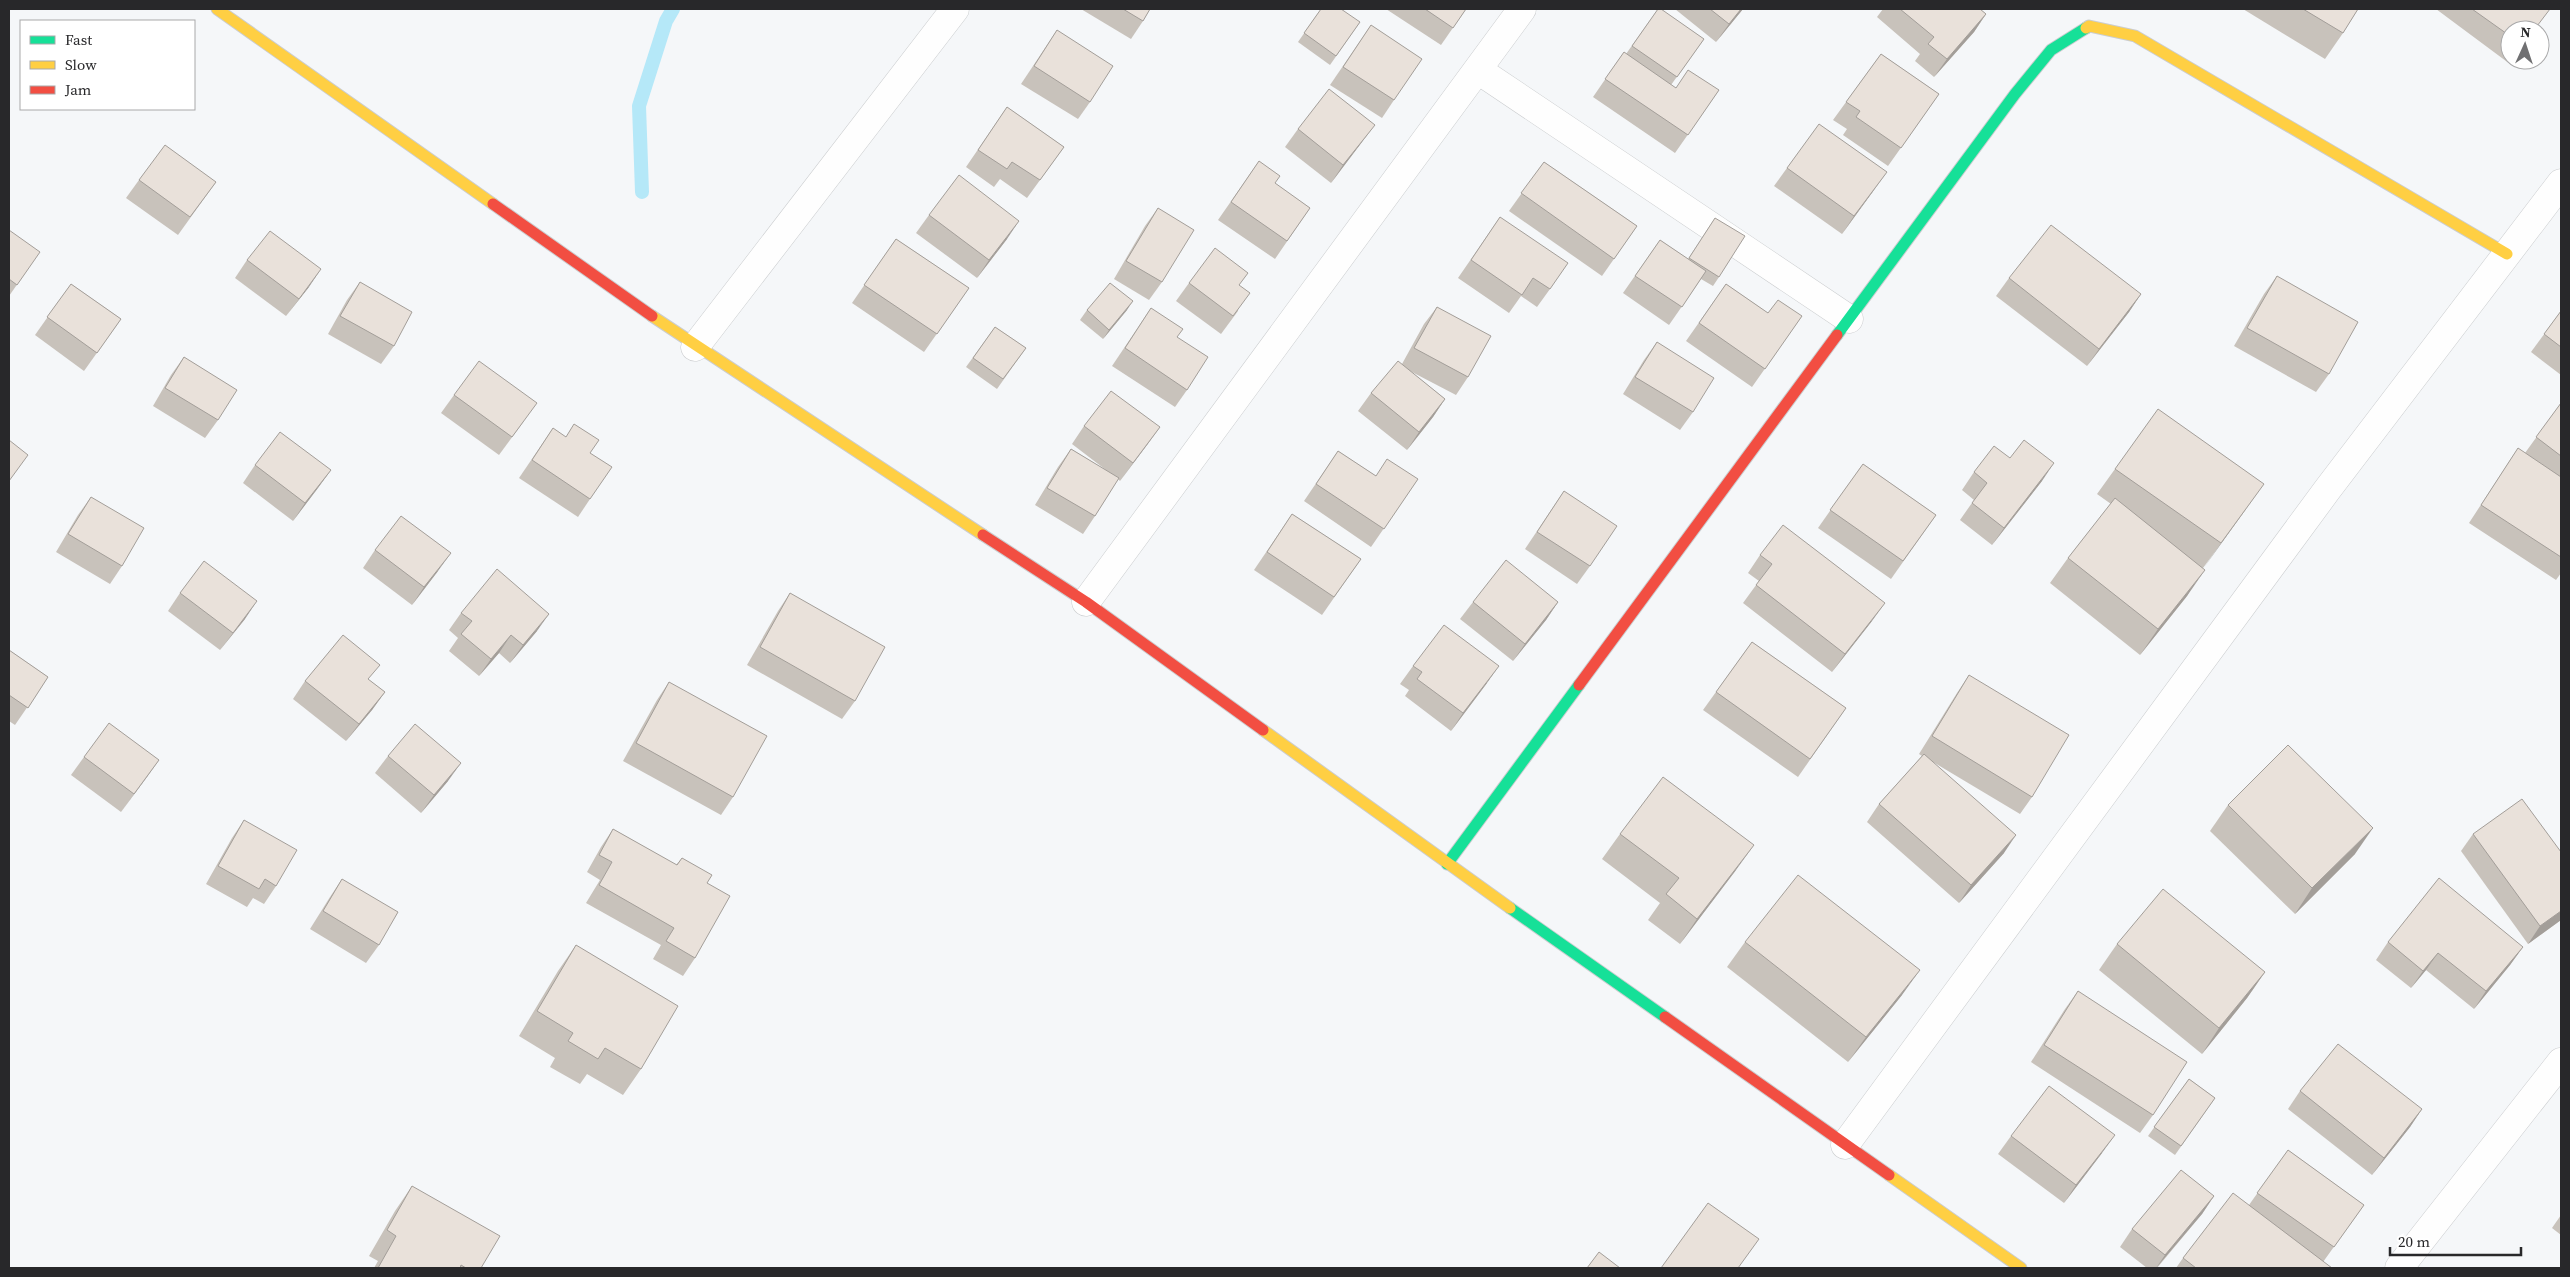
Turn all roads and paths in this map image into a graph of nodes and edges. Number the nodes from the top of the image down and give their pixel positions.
1 (217, 9) edge
2 (955, 9) edge
3 (1522, 9) edge
4 (1478, 70) junction
5 (2561, 183) edge
6 (2507, 254) junction
7 (1849, 319) junction
8 (696, 347) junction
9 (1086, 602) junction
10 (1447, 864) junction
11 (2561, 1062) edge
12 (1845, 1145) junction
13 (2020, 1268) edge
14 (2399, 1268) edge

1 - 8 street
2 - 8 street
3 - 4 street
4 - 7 street
4 - 9 street
5 - 6 street
6 - 7 street
6 - 12 street
7 - 10 street
8 - 9 street
9 - 10 street
10 - 12 street
11 - 14 street
12 - 13 street

